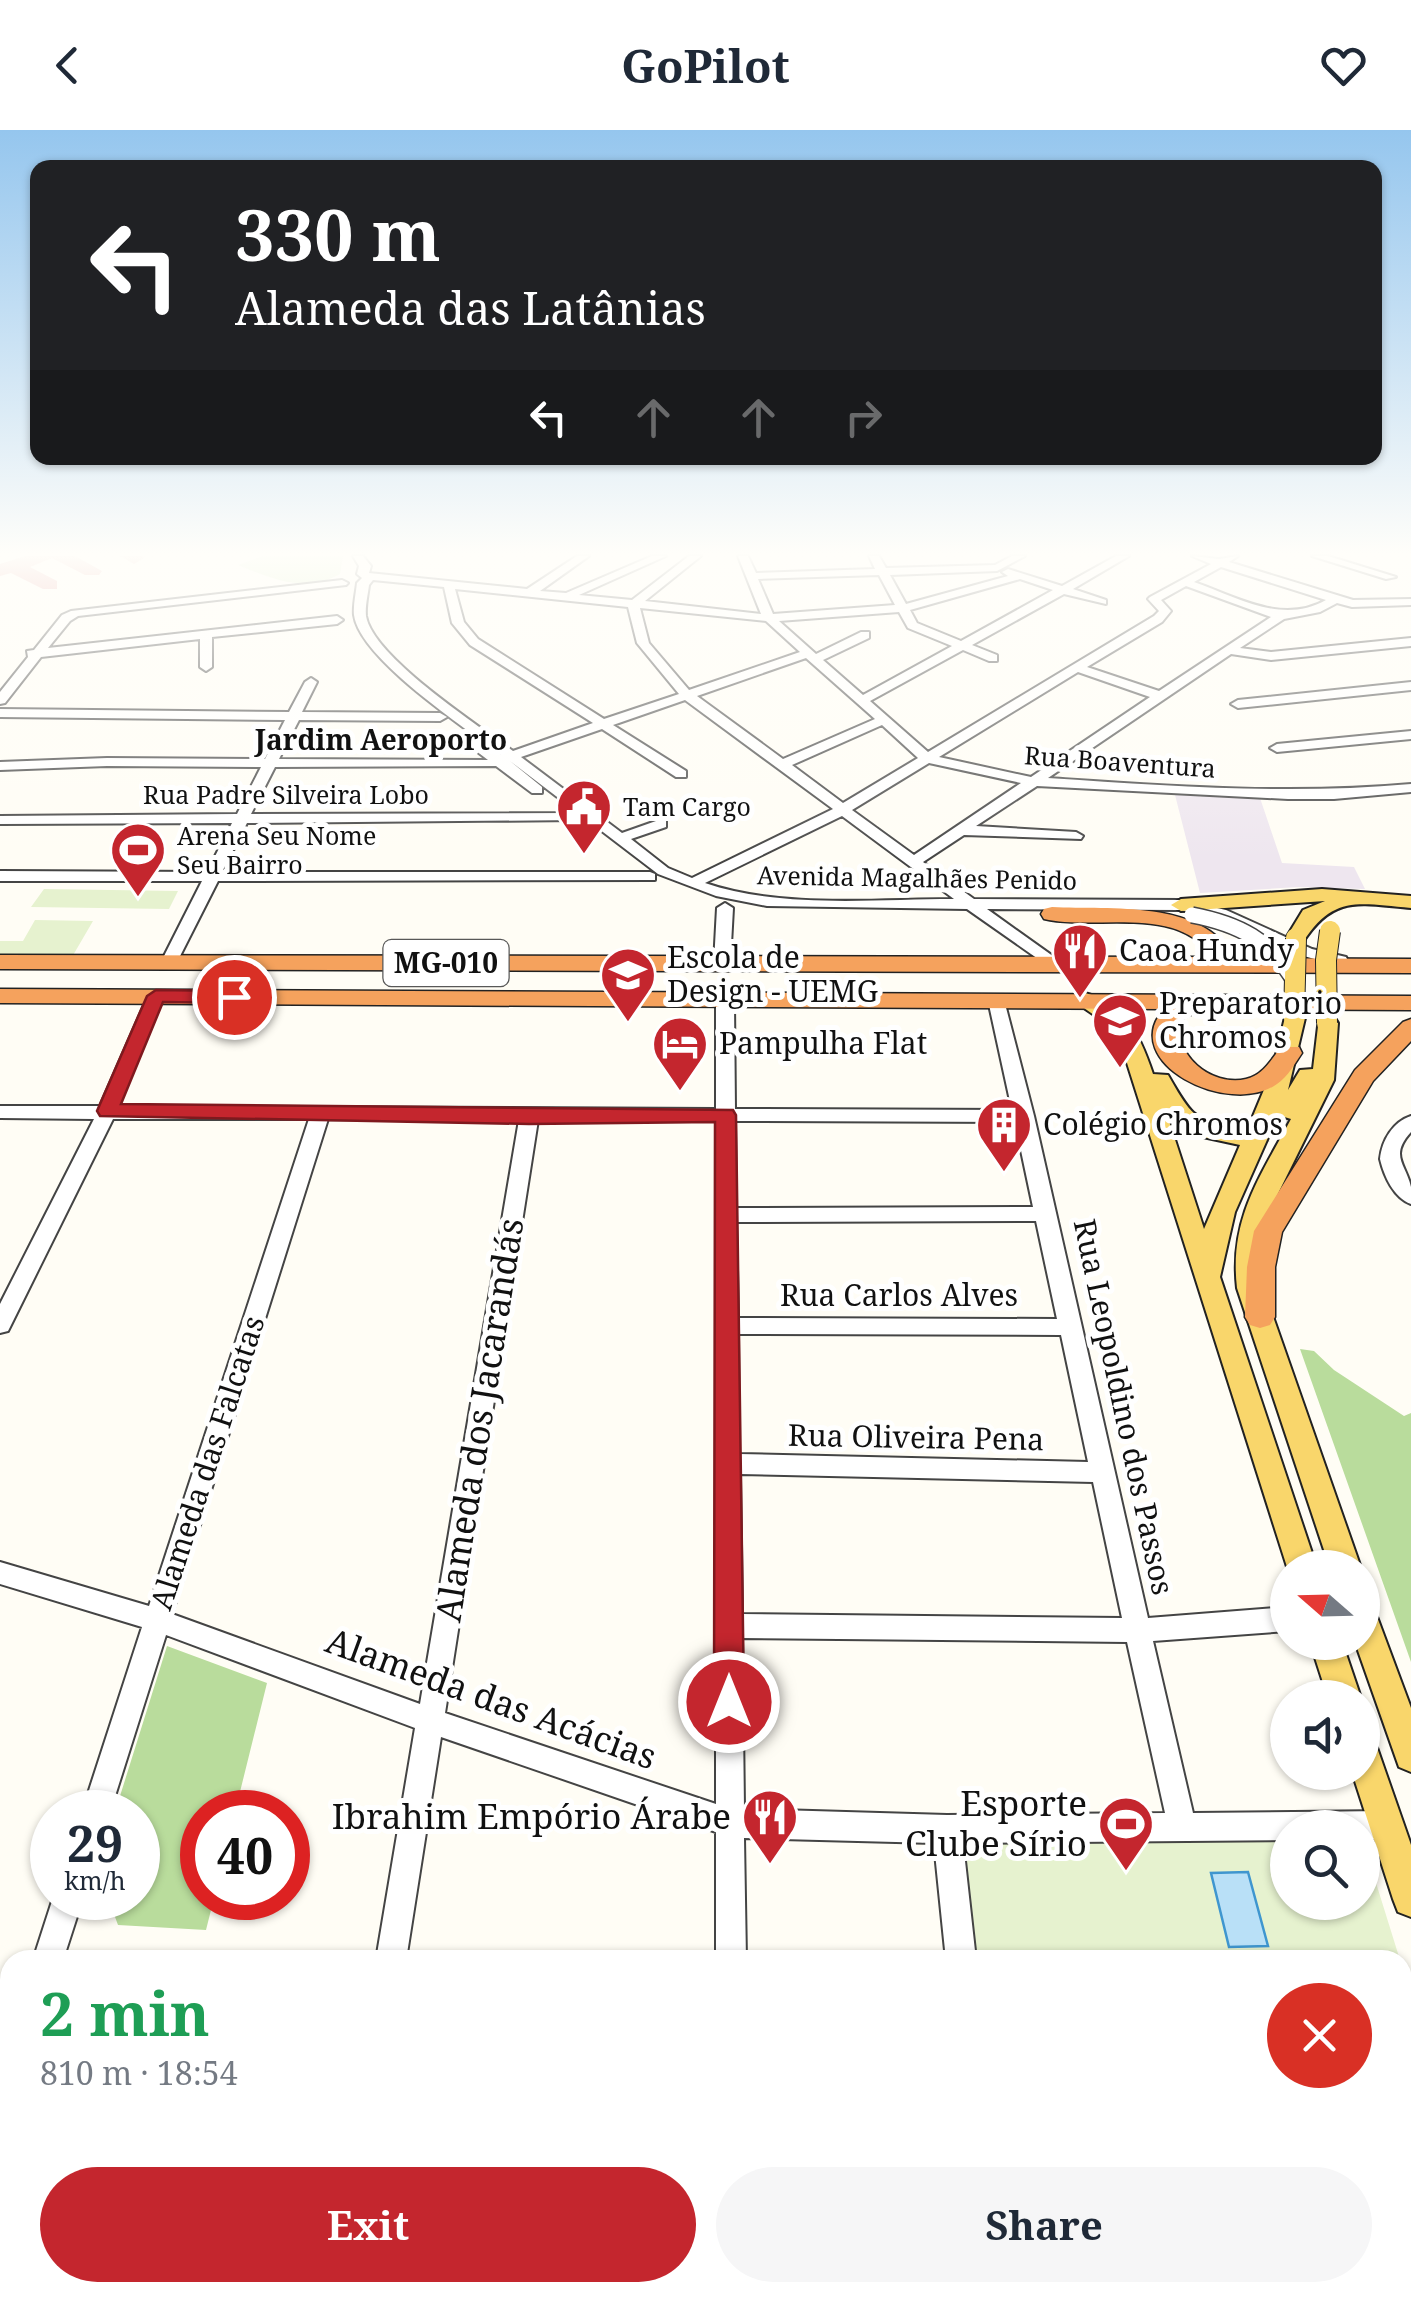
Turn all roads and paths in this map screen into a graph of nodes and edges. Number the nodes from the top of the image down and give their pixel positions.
1 (29, 657) edge
2 (30, 657) edge
3 (206, 657) edge
4 (371, 657) edge
5 (387, 657) edge
6 (497, 657) edge
7 (653, 657) edge
8 (807, 657) edge
9 (813, 657) edge
10 (940, 657) edge
11 (1095, 657) edge
12 (1216, 657) edge
13 (206, 667) dead end
14 (1078, 668) junction
15 (310, 682) dead end
16 (0, 686) edge
17 (1411, 686) edge
18 (686, 695) junction
19 (1157, 695) junction
20 (0, 700) edge
21 (863, 700) junction
22 (1238, 704) dead end
23 (0, 713) edge
24 (440, 717) junction
25 (294, 718) junction
26 (883, 720) junction
27 (600, 725) junction
28 (1411, 734) edge
29 (1277, 748) dead end
30 (508, 759) junction
31 (928, 760) junction
32 (269, 764) junction
33 (781, 765) junction
34 (0, 766) edge
35 (681, 774) dead end
36 (1032, 781) junction
37 (1411, 788) edge
38 (840, 811) junction
39 (243, 816) junction
40 (573, 817) junction
41 (0, 820) edge
42 (661, 824) dead end
43 (960, 830) junction
44 (1076, 836) dead end
45 (620, 838) junction
46 (913, 862) junction
47 (0, 876) edge
48 (213, 876) junction
49 (650, 876) junction
50 (690, 884) junction
51 (1373, 899) junction
52 (1411, 902) edge
53 (725, 908) junction
54 (974, 910) junction
55 (1186, 910) junction
56 (1411, 911) edge
57 (1052, 914) junction
58 (0, 962) edge
59 (170, 962) junction
60 (722, 963) junction
61 (1050, 963) junction
62 (1406, 965) edge
63 (1217, 966) junction
64 (1357, 966) junction
65 (1295, 982) junction
66 (0, 996) edge
67 (156, 996) junction
68 (998, 1000) junction
69 (1084, 1000) junction
70 (725, 1002) junction
71 (1202, 1002) junction
72 (1411, 1003) edge
73 (1120, 1019) junction
74 (1411, 1026) edge
75 (1326, 1031) junction
76 (1290, 1053) junction
77 (107, 1111) junction
78 (0, 1112) edge
79 (1287, 1112) tunnel mouth
80 (320, 1114) junction
81 (726, 1115) junction
82 (1025, 1116) junction
83 (529, 1117) junction
84 (1411, 1122) edge
85 (1237, 1138) tunnel mouth
86 (1411, 1198) edge
87 (1047, 1214) junction
88 (726, 1215) junction
89 (1212, 1286) junction
90 (1260, 1318) junction
91 (0, 1325) edge
92 (727, 1326) junction
93 (1072, 1327) junction
94 (728, 1464) junction
95 (1104, 1472) junction
96 (1296, 1550) edge
97 (1340, 1550) edge
98 (0, 1573) edge
99 (157, 1620) junction
100 (1270, 1620) edge
101 (728, 1626) junction
102 (1139, 1630) junction
103 (1378, 1660) edge
104 (431, 1721) junction
105 (1411, 1755) edge
106 (103, 1790) edge
107 (1375, 1790) edge
108 (730, 1823) junction
109 (1387, 1824) junction
110 (1182, 1828) junction
111 (947, 1829) junction
112 (1411, 1899) edge
113 (61, 1920) edge
114 (51, 1950) edge
115 (393, 1950) edge
116 (730, 1950) edge
117 (961, 1950) edge

1 - 16 street
2 - 20 street
3 - 13 street
4 - 24 street, Avenida Magalhães Penido
5 - 30 street, Avenida Magalhães Penido
6 - 27 street
7 - 18 street
8 - 18 street
9 - 21 street
10 - 21 street
11 - 14 street
12 - 19 street
14 - 19 street
14 - 31 street
15 - 25 street
17 - 22 street
18 - 27 street
18 - 33 street
19 - 36 street
21 - 26 street
23 - 25 street
24 - 25 street
24 - 30 street, Avenida Magalhães Penido
25 - 32 street
26 - 31 street
26 - 33 street
27 - 30 street
27 - 35 street
28 - 29 street
30 - 32 street
30 - 40 street, Avenida Magalhães Penido
30 - 45 street, Avenida Magalhães Penido
31 - 36 street, Rua Boaventura
31 - 38 street
32 - 34 street
32 - 39 street
33 - 38 street
36 - 37 street, Rua Boaventura
36 - 43 street
38 - 46 street
38 - 50 street
39 - 40 street, Rua Padre Silveira Lobo
39 - 41 street, Rua Padre Silveira Lobo
39 - 48 street
40 - 49 street, Avenida Magalhães Penido
42 - 45 street
43 - 44 street
43 - 46 street
45 - 50 street, Avenida Magalhães Penido
46 - 54 street
47 - 48 street
48 - 49 street
48 - 59 street
49 - 53 street, Avenida Magalhães Penido
50 - 54 street, Avenida Magalhães Penido
51 - 52 main road
51 - 55 main road
51 - 65 main road, bridge
53 - 54 street, Avenida Magalhães Penido
53 - 60 street
54 - 55 street, Avenida Magalhães Penido
54 - 57 street, Avenida Magalhães Penido
54 - 61 street
55 - 57 street, Avenida Magalhães Penido
55 - 64 street, Avenida Magalhães Penido
55 - 65 street, bridge
56 - 75 main road, bridge
57 - 63 highway
58 - 59 highway, MG-010
59 - 60 highway, MG-010
60 - 61 highway, MG-010
61 - 63 highway, MG-010
62 - 64 highway, MG-010
63 - 64 highway, MG-010
65 - 76 main road, bridge
66 - 67 highway, MG-010
67 - 70 highway, MG-010
67 - 77 street
68 - 69 highway, MG-010
68 - 70 highway, MG-010
68 - 82 street, Rua Leopoldino dos Passos
69 - 71 highway, MG-010
69 - 73 main road
70 - 81 street
71 - 72 highway, MG-010
71 - 76 highway
73 - 85 main road
73 - 89 main road
74 - 90 highway
75 - 79 main road
75 - 90 main road
76 - 89 main road
77 - 78 street
77 - 80 street
77 - 91 street
80 - 83 street
80 - 99 street, Alameda das Falcatas
81 - 82 street
81 - 83 street
81 - 88 street
82 - 87 street, Rua Leopoldino dos Passos
83 - 104 street, Alameda dos Jacarandás
84 - 86 street
87 - 88 street
87 - 93 street, Rua Leopoldino dos Passos
88 - 92 street
89 - 96 main road
90 - 97 main road
92 - 93 street, Rua Carlos Alves
92 - 94 street
93 - 95 street, Rua Leopoldino dos Passos
94 - 95 street, Rua Oliveira Pena
94 - 101 street
95 - 102 street, Rua Leopoldino dos Passos
98 - 99 street, Alameda das Acácias
99 - 104 street, Alameda das Acácias
99 - 106 street, Alameda das Falcatas
100 - 102 street
101 - 102 street
101 - 108 street
102 - 110 street, Rua Leopoldino dos Passos
103 - 105 main road
104 - 108 street, Alameda das Acácias
104 - 115 street, Alameda dos Jacarandás
107 - 109 main road
108 - 111 street, Alameda das Acácias
108 - 116 street
109 - 110 street, Alameda das Acácias
109 - 112 main road
110 - 111 street, Alameda das Acácias
111 - 117 street
113 - 114 street

